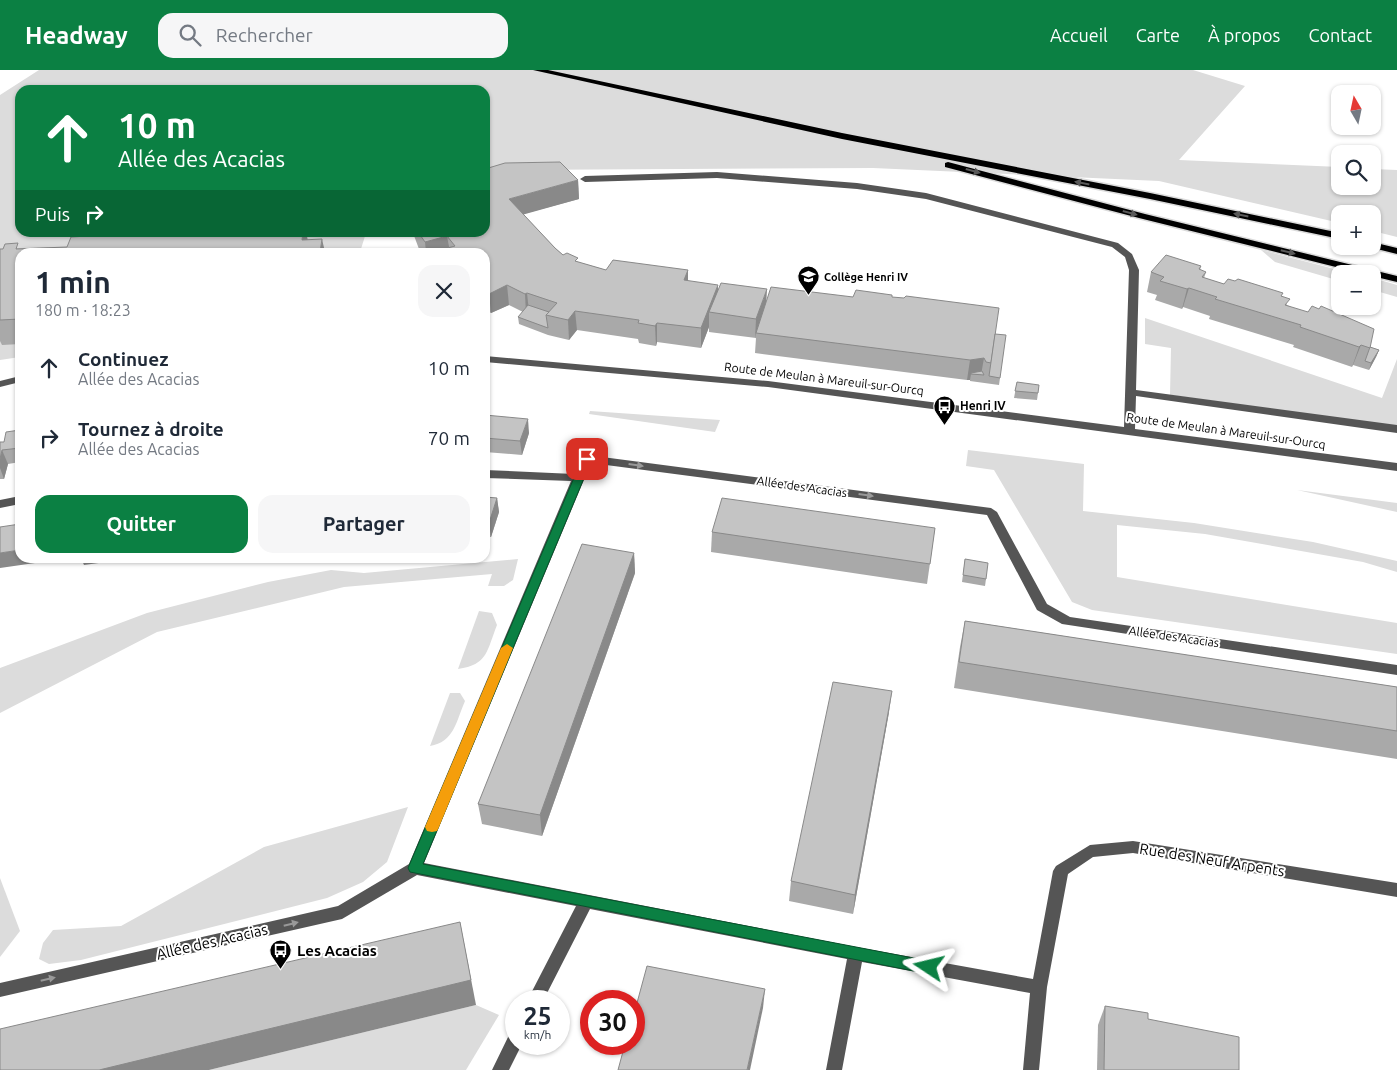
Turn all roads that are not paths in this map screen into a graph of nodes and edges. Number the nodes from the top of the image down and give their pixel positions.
1 (537, 70) edge
2 (842, 136) junction
3 (585, 179) dead end
4 (1331, 234) edge
5 (1381, 247) edge
6 (1397, 251) edge
7 (1397, 279) edge
8 (490, 359) edge
9 (15, 375) edge
10 (0, 377) edge
11 (15, 380) edge
12 (0, 384) edge
13 (1129, 392) junction
14 (1397, 429) edge
15 (1129, 432) junction
16 (1397, 467) edge
17 (490, 474) edge
18 (578, 478) junction
19 (15, 501) edge
20 (0, 504) edge
21 (1397, 670) edge
22 (414, 868) junction
23 (1397, 890) edge
24 (586, 902) junction
25 (856, 954) junction
26 (1039, 987) junction
27 (0, 990) edge
28 (541, 990) edge
29 (508, 1055) edge
30 (500, 1070) edge
31 (834, 1070) edge
32 (1031, 1070) edge

1 - 2 main road
4 -> 2 main road
2 -> 7 main road
3 - 13 street
5 - 6 main road
8 - 15 street, Route de Meulan à Mareuil-sur-Ourcq
9 - 10 street
11 - 12 street
13 - 14 street
13 - 15 street
15 - 16 street, Route de Meulan à Mareuil-sur-Ourcq
17 - 18 street
18 -> 21 street, Allée des Acacias
18 - 22 street, Allée des Acacias
19 - 20 street
22 - 24 street
27 -> 22 street, Allée des Acacias
23 - 26 street, Rue des Neuf Arpents
24 - 25 street
24 - 28 street
25 - 26 street
25 - 31 street
26 - 32 street, Rue des Neuf Arpents
29 - 30 street

